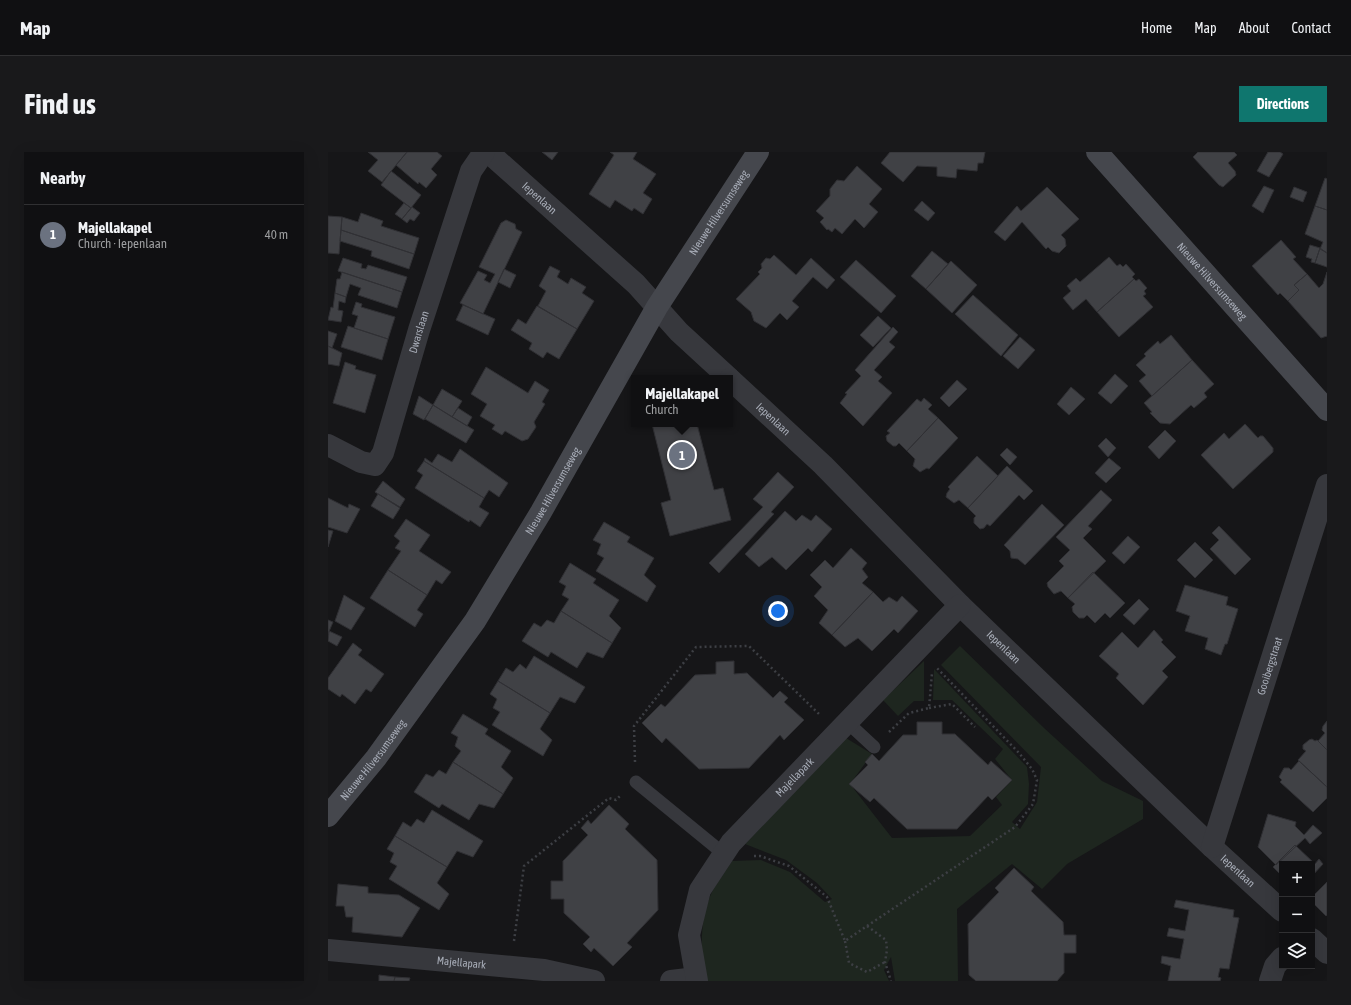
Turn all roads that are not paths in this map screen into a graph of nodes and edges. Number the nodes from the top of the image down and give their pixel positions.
1 (484, 152) edge
2 (488, 152) edge
3 (758, 152) edge
4 (1097, 152) edge
5 (657, 307) junction
6 (727, 375) edge
7 (733, 381) edge
8 (1327, 410) edge
9 (328, 445) edge
10 (1327, 485) edge
11 (960, 605) junction
12 (847, 722) junction
13 (874, 747) road end
14 (636, 782) dead end
15 (328, 816) edge
16 (1212, 847) junction
17 (724, 854) junction
18 (1279, 908) edge
19 (1315, 942) edge
20 (328, 950) edge
21 (1327, 953) edge
22 (1279, 962) edge
23 (697, 979) edge
24 (594, 981) edge
25 (671, 981) edge
26 (1270, 981) edge

1 - 9 street, Dwarslaan
2 - 5 street, Iepenlaan
3 - 5 street, Nieuwe Hilversumseweg
4 - 8 street, Nieuwe Hilversumseweg
5 - 6 street, Iepenlaan
5 - 15 street, Nieuwe Hilversumseweg
7 - 11 street, Iepenlaan
10 - 16 street, Gooibergstraat
11 - 12 street, Majellapark
11 - 16 street, Iepenlaan
12 - 13 lane
12 - 17 street, Majellapark
14 - 17 lane
16 - 18 street, Iepenlaan
17 - 23 street, Majellapark
19 - 21 street
20 - 24 street, Majellapark
22 - 26 street
23 - 25 street, Majellapark

